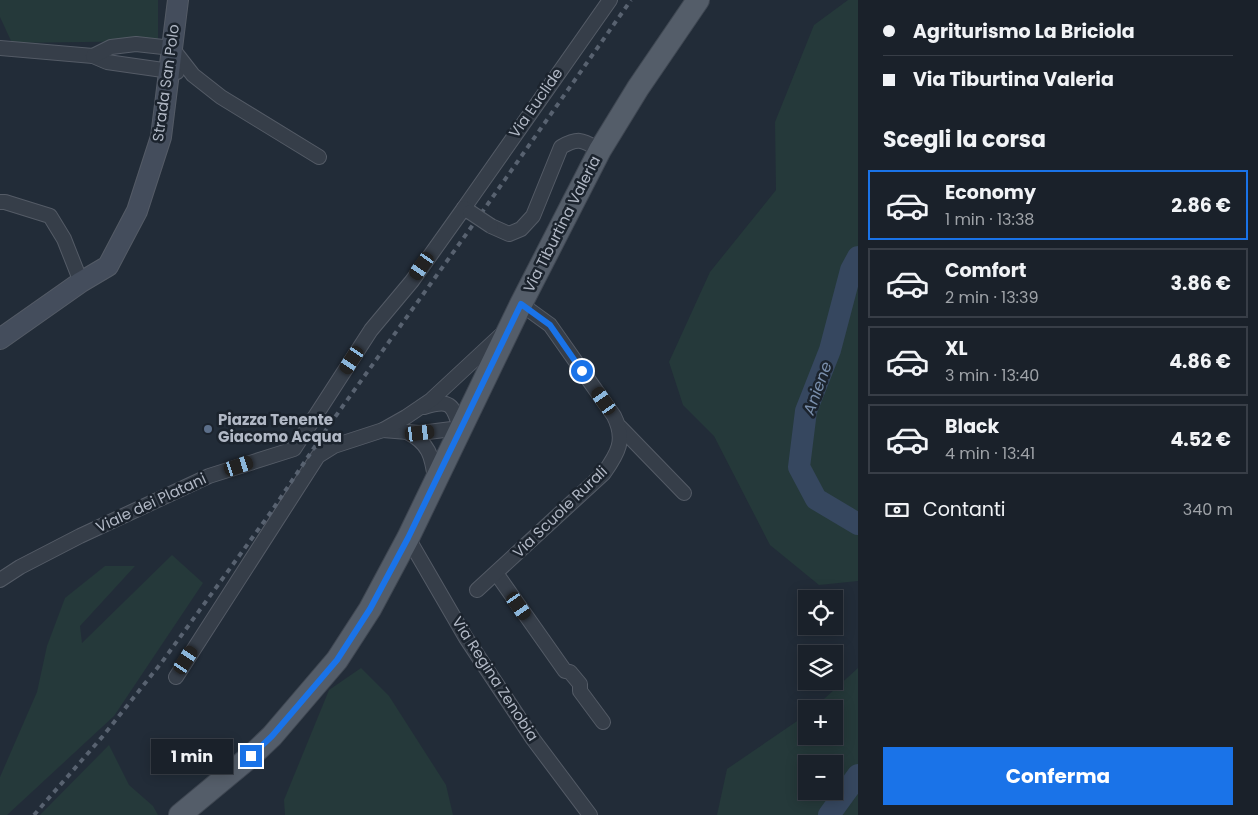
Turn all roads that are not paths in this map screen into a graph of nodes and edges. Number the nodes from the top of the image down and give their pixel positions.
1 (610, 0) edge
2 (698, 0) edge
3 (178, 1) edge
4 (0, 48) edge
5 (172, 48) junction
6 (93, 56) junction
7 (168, 70) junction
8 (193, 75) junction
9 (600, 150) junction
10 (319, 157) dead end
11 (0, 202) edge
12 (467, 210) junction
13 (81, 282) junction
14 (521, 304) junction
15 (509, 328) junction
16 (0, 339) edge
17 (416, 410) junction
18 (620, 427) junction
19 (460, 428) junction
20 (383, 430) junction
21 (404, 431) junction
22 (435, 479) junction
23 (684, 493) dead end
24 (408, 538) junction
25 (496, 573) junction
26 (0, 580) edge
27 (477, 590) dead end
28 (176, 677) dead end
29 (604, 722) dead end
30 (180, 815) edge
31 (590, 815) edge

1 - 12 street, Via Euclide
2 - 9 main road, Via Tiburtina Valeria
3 - 5 street, Strada San Polo
4 - 6 street
5 - 6 street
5 - 7 street, Strada San Polo
5 - 8 street
6 - 7 street
7 - 8 street
7 - 13 street, Strada San Polo
8 - 10 street
9 - 12 street, bridge
9 - 14 main road, Via Tiburtina Valeria
11 - 13 street
12 - 26 street, Viale dei Platani
13 - 16 street, Strada San Polo
14 - 15 main road, Via Tiburtina Valeria
14 - 18 street
15 - 17 street
15 - 19 main road, Via Tiburtina Valeria
17 - 19 street
17 - 20 street
18 - 23 street
18 - 25 street, Via Scuole Rurali
19 - 21 street
19 - 22 main road, Via Tiburtina Valeria
20 - 21 street
20 - 28 street
21 - 22 street
22 - 24 main road, Via Tiburtina Valeria
24 - 30 main road, Via Tiburtina Valeria
24 - 31 street, Via Regina Zenobia
25 - 27 street, Via Scuole Rurali
25 - 29 street

